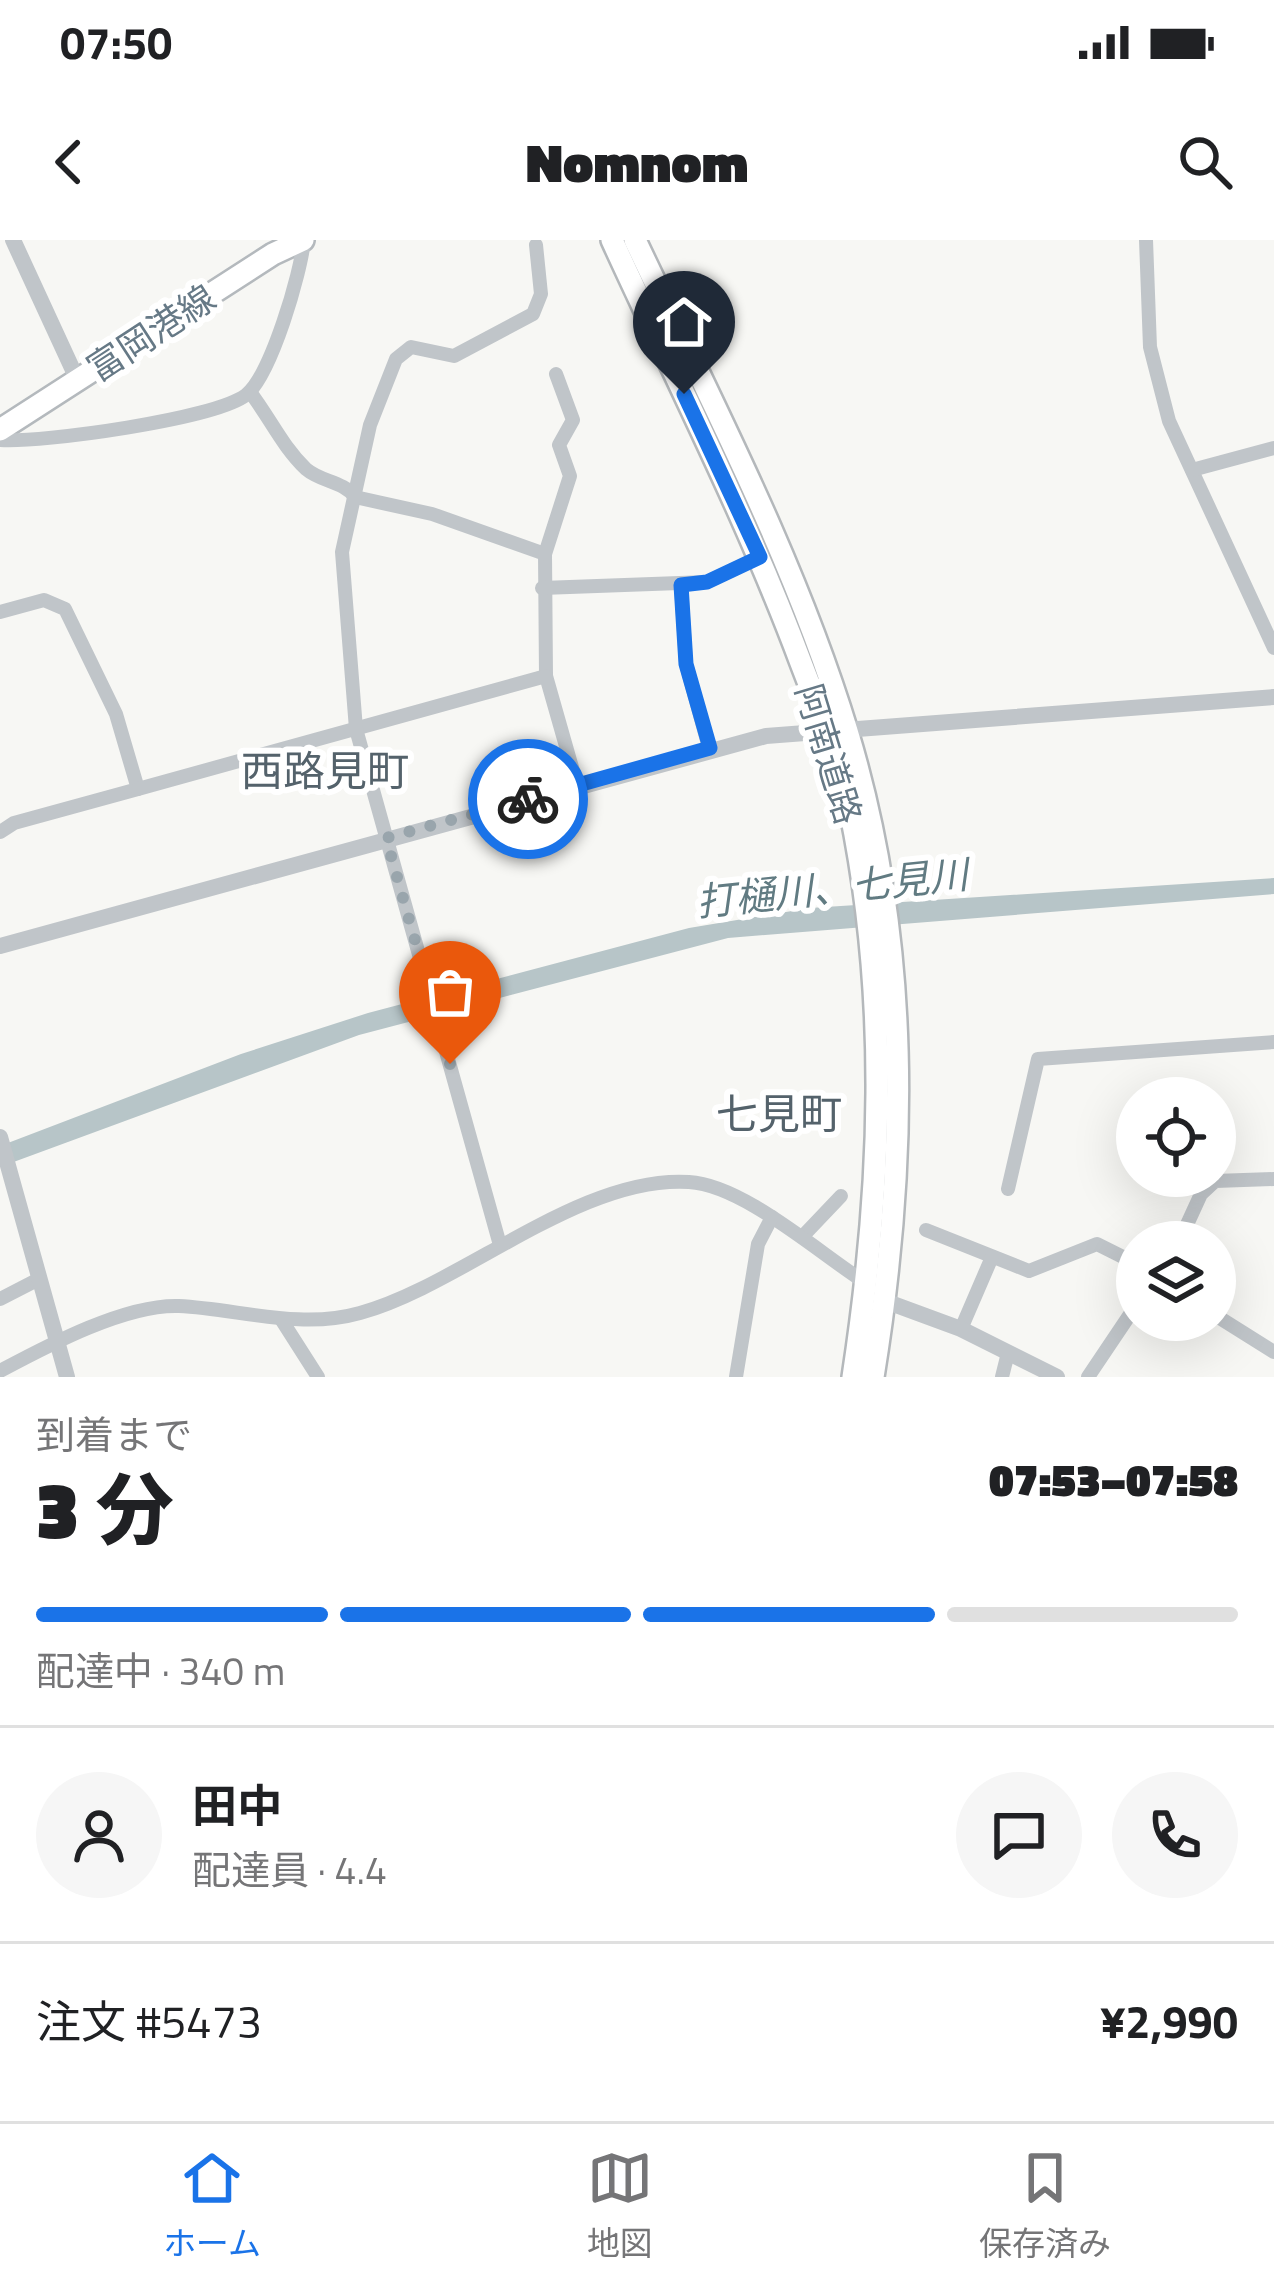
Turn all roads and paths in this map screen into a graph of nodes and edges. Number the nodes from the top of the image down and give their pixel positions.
1 (13, 240) edge
2 (304, 240) edge
3 (613, 240) edge
4 (634, 240) edge
5 (1146, 240) edge
6 (536, 245) dead end
7 (556, 374) dead end
8 (78, 381) junction
9 (250, 392) junction
10 (0, 430) edge
11 (0, 440) edge
12 (1274, 448) edge
13 (1192, 470) junction
14 (355, 497) junction
15 (544, 554) junction
16 (760, 557) junction
17 (681, 585) junction
18 (542, 588) junction
19 (0, 612) edge
20 (1274, 648) edge
21 (546, 676) junction
22 (1274, 697) edge
23 (356, 729) junction
24 (837, 731) junction
25 (710, 748) junction
26 (577, 785) junction
27 (138, 789) junction
28 (0, 832) edge
29 (386, 838) junction
30 (880, 938) junction
31 (0, 946) edge
32 (1274, 1042) edge
33 (0, 1137) edge
34 (1274, 1179) edge
35 (1008, 1189) dead end
36 (841, 1196) dead end
37 (772, 1216) junction
38 (1189, 1221) edge
39 (926, 1230) dead end
40 (802, 1237) junction
41 (500, 1245) junction
42 (1116, 1254) edge
43 (992, 1257) junction
44 (40, 1279) junction
45 (867, 1283) junction
46 (0, 1299) edge
47 (885, 1301) junction
48 (281, 1319) junction
49 (1236, 1328) edge
50 (961, 1329) junction
51 (1116, 1335) edge
52 (60, 1339) junction
53 (1274, 1352) edge
54 (1008, 1353) junction
55 (0, 1371) edge
56 (67, 1377) edge
57 (318, 1377) edge
58 (736, 1377) edge
59 (853, 1377) edge
60 (873, 1377) edge
61 (1002, 1377) edge
62 (1057, 1377) edge
63 (1088, 1377) edge

1 - 8 street
2 - 8 main road, 富岡港線
2 - 9 street
3 - 16 main road, 阿南道路
4 - 24 main road, 阿南道路
5 - 13 street
6 - 14 street
7 - 15 street
8 - 10 main road, 富岡港線
9 - 11 street
9 - 14 street
12 - 13 street
13 - 20 street
14 - 15 street
14 - 23 street
15 - 18 street
16 - 17 street
16 - 24 main road, 阿南道路
17 - 18 street
17 - 25 street
18 - 21 street
19 - 27 street
21 - 23 street
21 - 26 street
22 - 24 street
23 - 27 street
23 - 29 street
24 - 25 street
24 - 30 main road, 阿南道路
25 - 26 street
26 - 29 street
27 - 28 street
29 - 31 street
29 - 41 street
30 - 45 main road, 阿南道路
30 - 47 main road, 阿南道路
32 - 35 street
33 - 44 street
34 - 38 street
36 - 40 street
37 - 40 street
37 - 41 street
37 - 58 street
39 - 43 street
40 - 45 street
41 - 48 street
42 - 43 street
43 - 50 street
44 - 46 street
44 - 52 street
45 - 47 street
45 - 59 main road, 阿南道路
47 - 50 street
47 - 60 main road, 阿南道路
48 - 52 street
48 - 57 street
49 - 53 street
50 - 54 street
51 - 63 street
52 - 55 street
52 - 56 street
54 - 61 street
54 - 62 street

